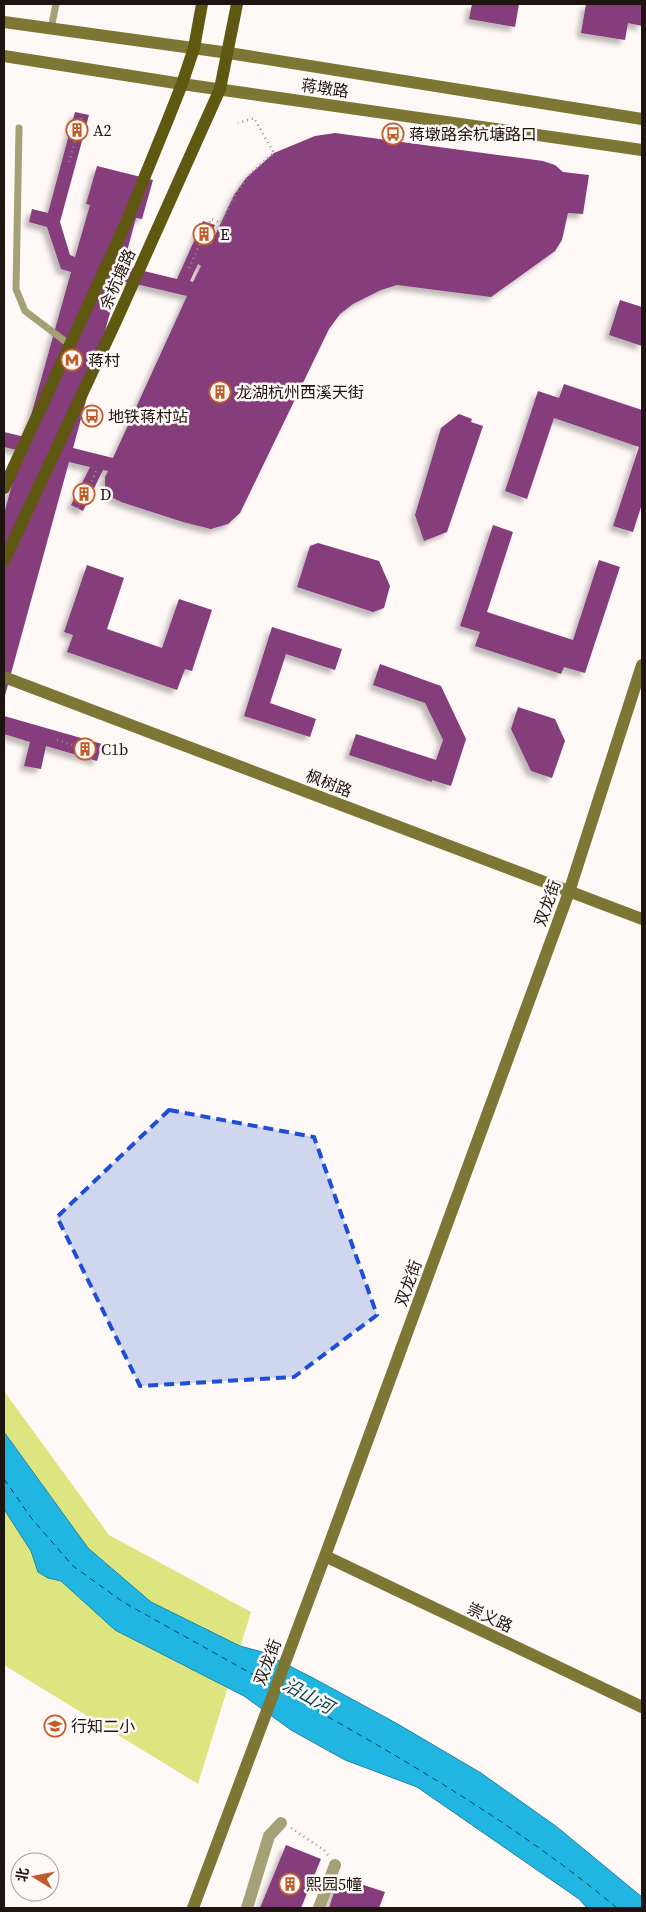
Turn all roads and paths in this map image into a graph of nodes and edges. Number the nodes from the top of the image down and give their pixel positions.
1 (56, 4) edge
2 (202, 4) edge
3 (237, 4) edge
4 (7, 23) edge
5 (50, 29) junction
6 (194, 48) junction
7 (229, 53) junction
8 (4, 56) edge
9 (182, 84) junction
10 (220, 89) junction
11 (83, 114) dead end
12 (642, 119) edge
13 (238, 123) dead end
14 (19, 128) dead end
15 (642, 150) edge
16 (69, 162) dead end
17 (189, 268) dead end
18 (70, 345) junction
19 (98, 468) dead end
20 (4, 488) edge
21 (78, 508) dead end
22 (4, 561) edge
23 (642, 665) edge
24 (4, 677) edge
25 (57, 740) dead end
26 (100, 753) dead end
27 (569, 892) junction
28 (642, 919) edge
29 (325, 1556) junction
30 (642, 1706) edge
31 (281, 1823) joint
32 (335, 1865) joint
33 (193, 1908) edge
34 (247, 1908) edge
35 (319, 1908) edge

1 - 5 lane
2 - 6 main road, 余杭塘路
3 - 7 main road, 余杭塘路
4 - 5 street, 蒋墩路
5 - 6 street, 蒋墩路
6 - 7 street, 蒋墩路
6 - 9 main road, 余杭塘路
7 - 10 main road, 余杭塘路
7 - 12 street, 蒋墩路
8 - 9 street, 蒋墩路
9 - 10 street, 蒋墩路
9 - 18 main road, 余杭塘路
10 - 15 street, 蒋墩路
10 - 22 main road, 余杭塘路
11 - 16 path
13 - 17 path
14 - 18 lane
18 - 20 main road, 余杭塘路
19 - 21 path
23 - 27 street, 双龙街
24 - 27 street, 枫树路
25 - 26 path
27 - 28 street, 枫树路
27 - 29 street, 双龙街
29 - 30 street, 崇义路
29 - 33 street, 双龙街
31 - 32 path
31 - 34 street
32 - 35 street

